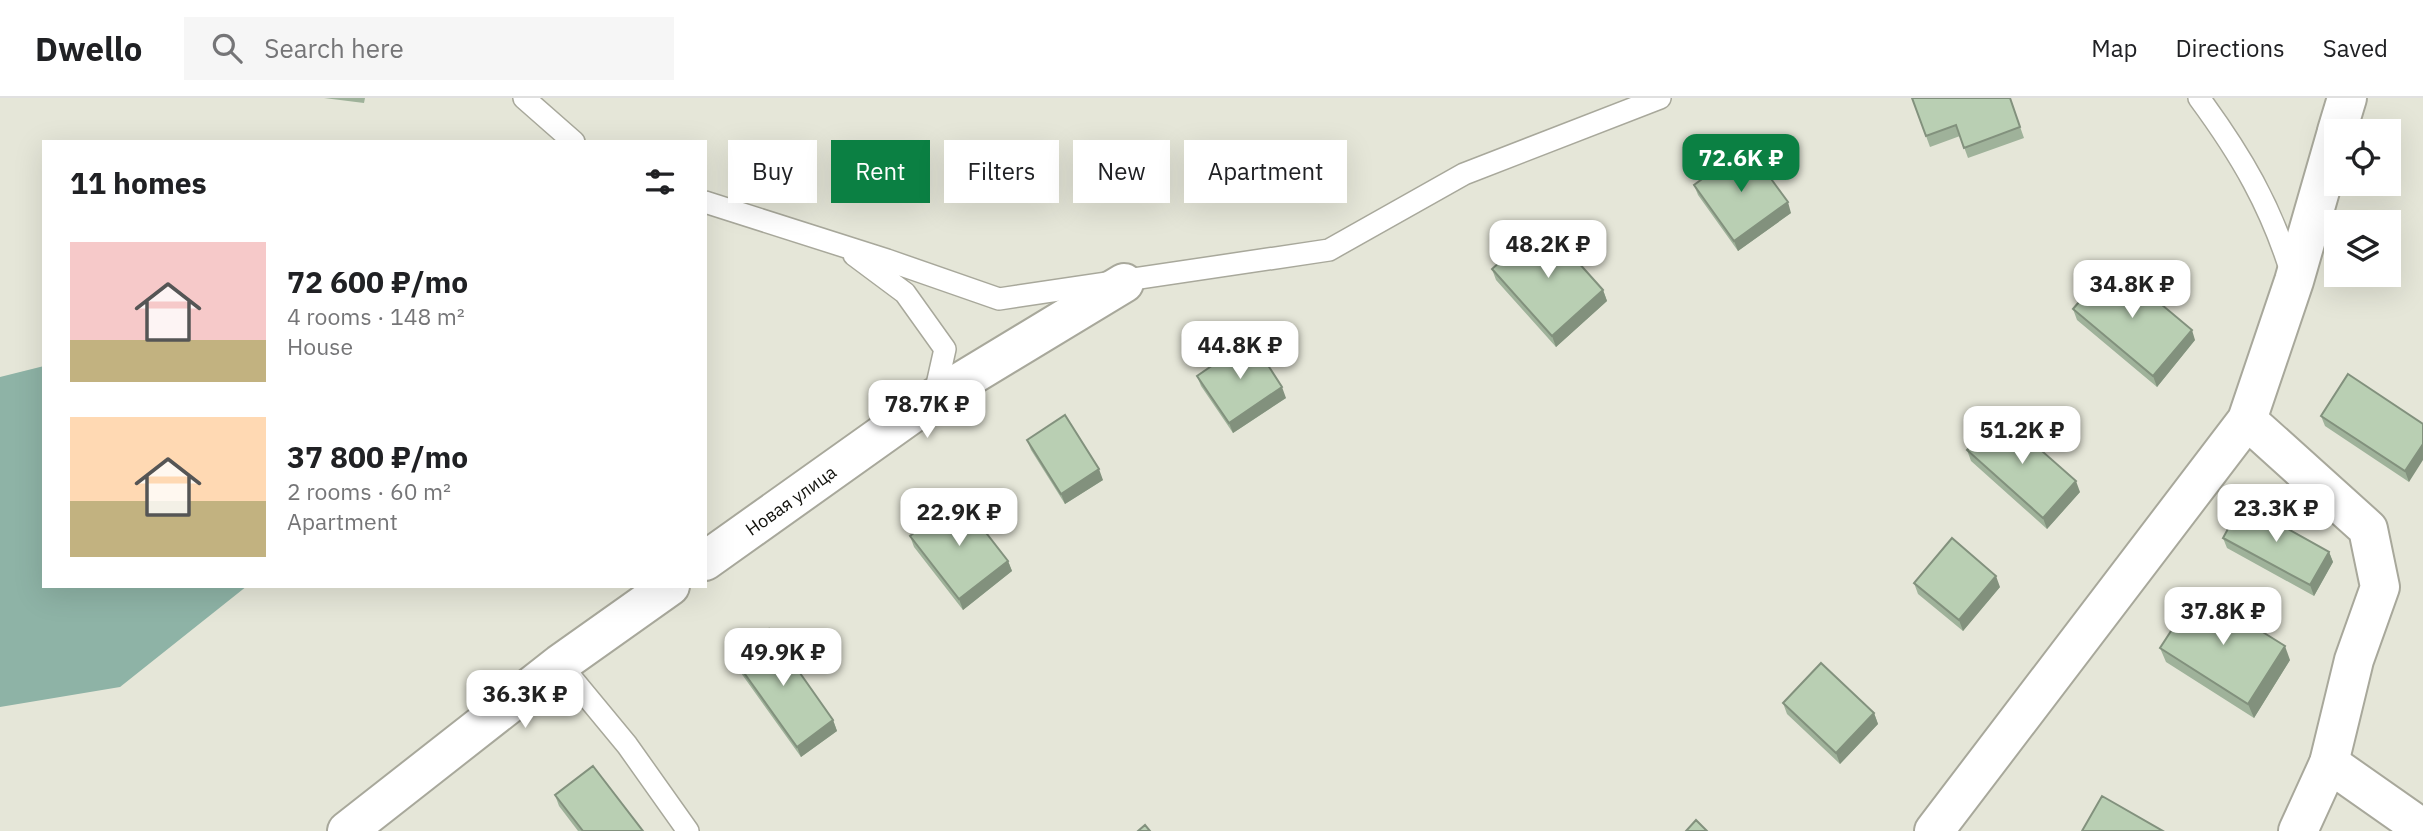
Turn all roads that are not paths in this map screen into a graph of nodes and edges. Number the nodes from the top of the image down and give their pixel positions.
1 (524, 98) edge
2 (1660, 98) edge
3 (2199, 98) edge
4 (2347, 98) edge
5 (2341, 119) edge
6 (572, 140) edge
7 (2324, 178) edge
8 (707, 203) edge
9 (838, 244) junction
10 (2294, 281) junction
11 (1124, 282) junction
12 (934, 398) junction
13 (2247, 420) junction
14 (707, 560) edge
15 (667, 588) edge
16 (560, 664) junction
17 (2329, 763) junction
18 (2423, 829) edge
19 (348, 831) edge
20 (688, 831) edge
21 (1934, 831) edge
22 (2298, 831) edge

1 - 6 lane
2 - 11 lane
3 - 10 lane
4 - 5 street
7 - 10 street
8 - 9 lane
9 - 11 lane
9 - 12 lane
10 - 13 street
11 - 12 street, Новая улица
12 - 14 street, Новая улица
13 - 17 street
13 - 21 street
15 - 16 street
16 - 19 street
16 - 20 lane
17 - 18 street
17 - 22 street

